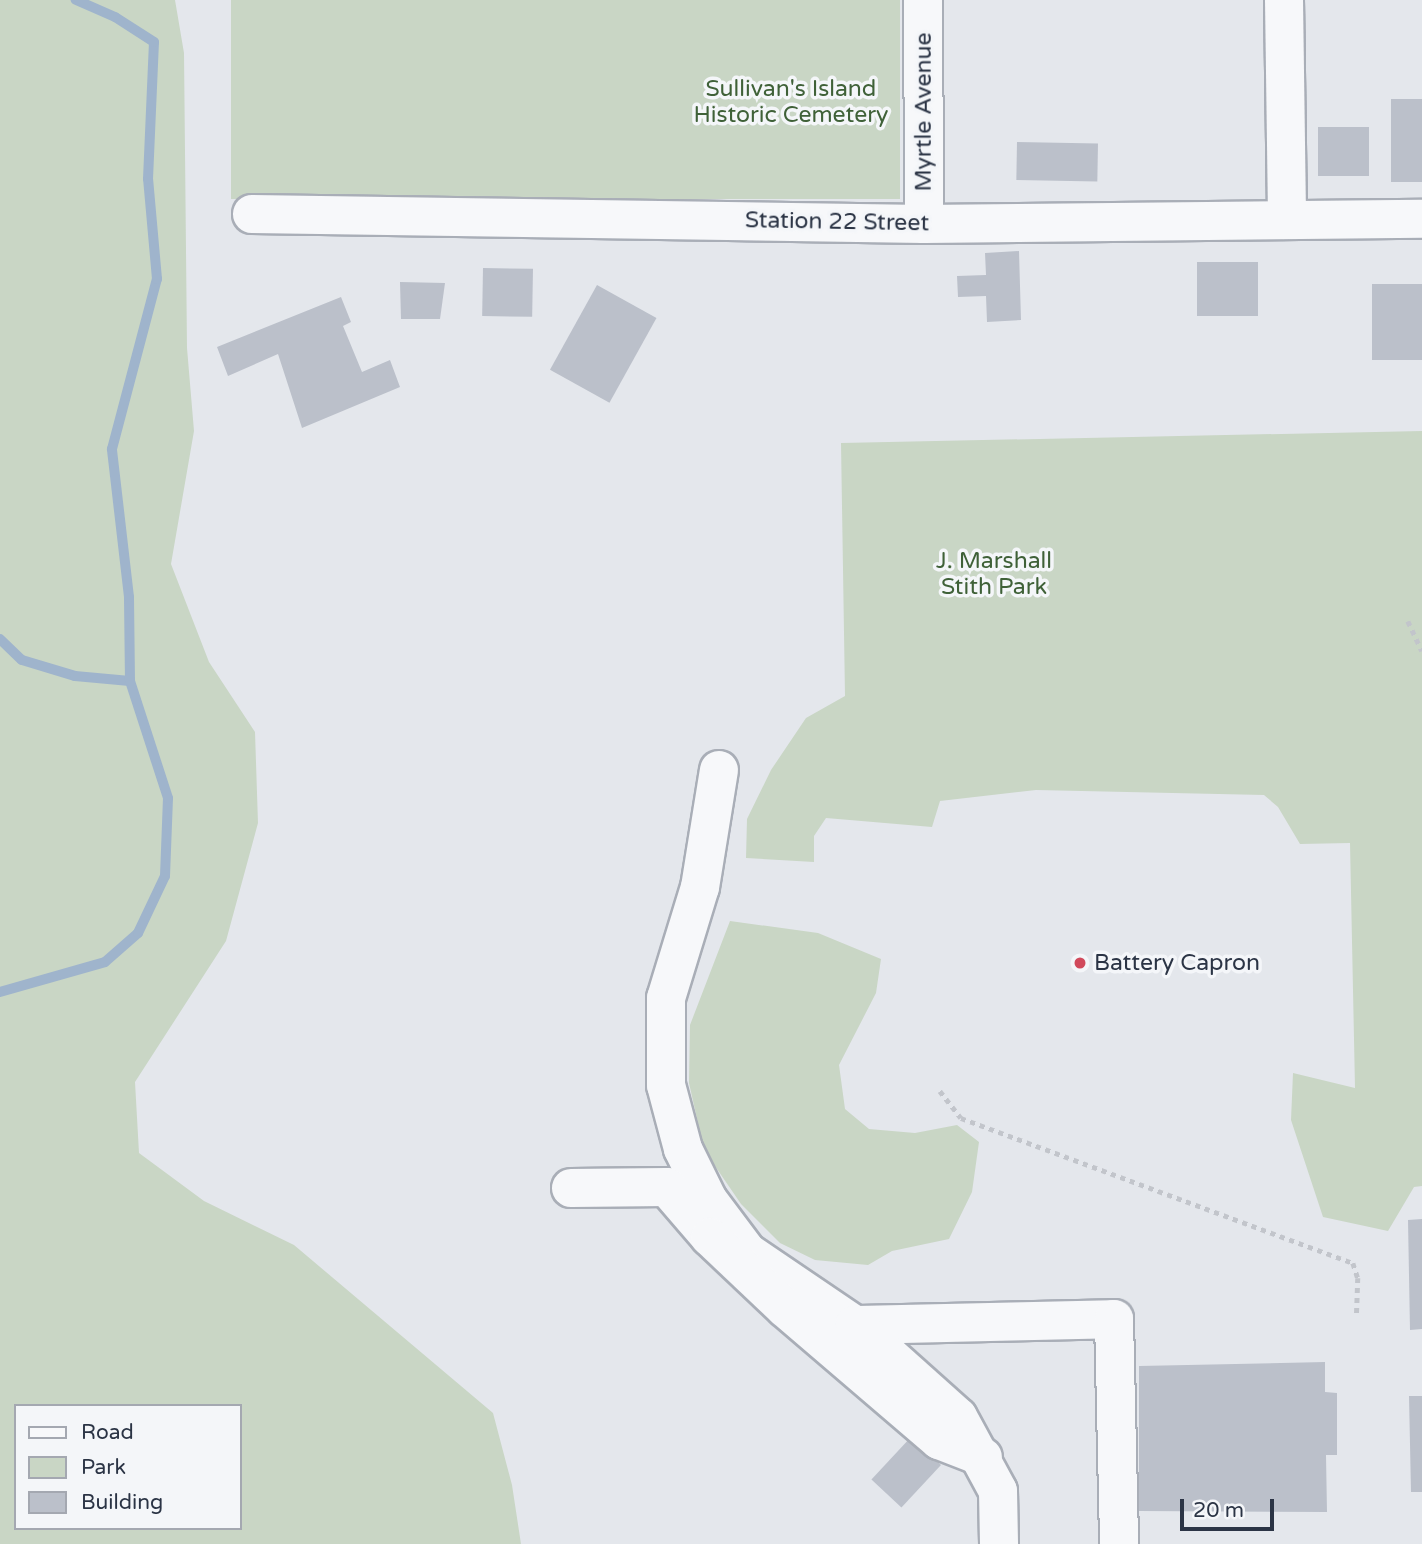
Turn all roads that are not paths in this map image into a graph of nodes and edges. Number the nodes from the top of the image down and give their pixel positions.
1 (923, 0) edge
2 (1284, 0) edge
3 (252, 214) dead end
4 (1422, 219) edge
5 (1287, 220) junction
6 (924, 224) junction
7 (719, 770) dead end
8 (571, 1188) dead end
9 (855, 1325) junction
10 (983, 1457) junction
11 (999, 1544) edge
12 (1119, 1544) edge

1 - 6 street, Myrtle Avenue
2 - 5 street
3 - 6 street, Station 22 Street
4 - 5 street, Station 22 Street
5 - 6 street, Station 22 Street
7 - 9 street
8 - 10 street
9 - 10 street
9 - 12 street
10 - 11 street

